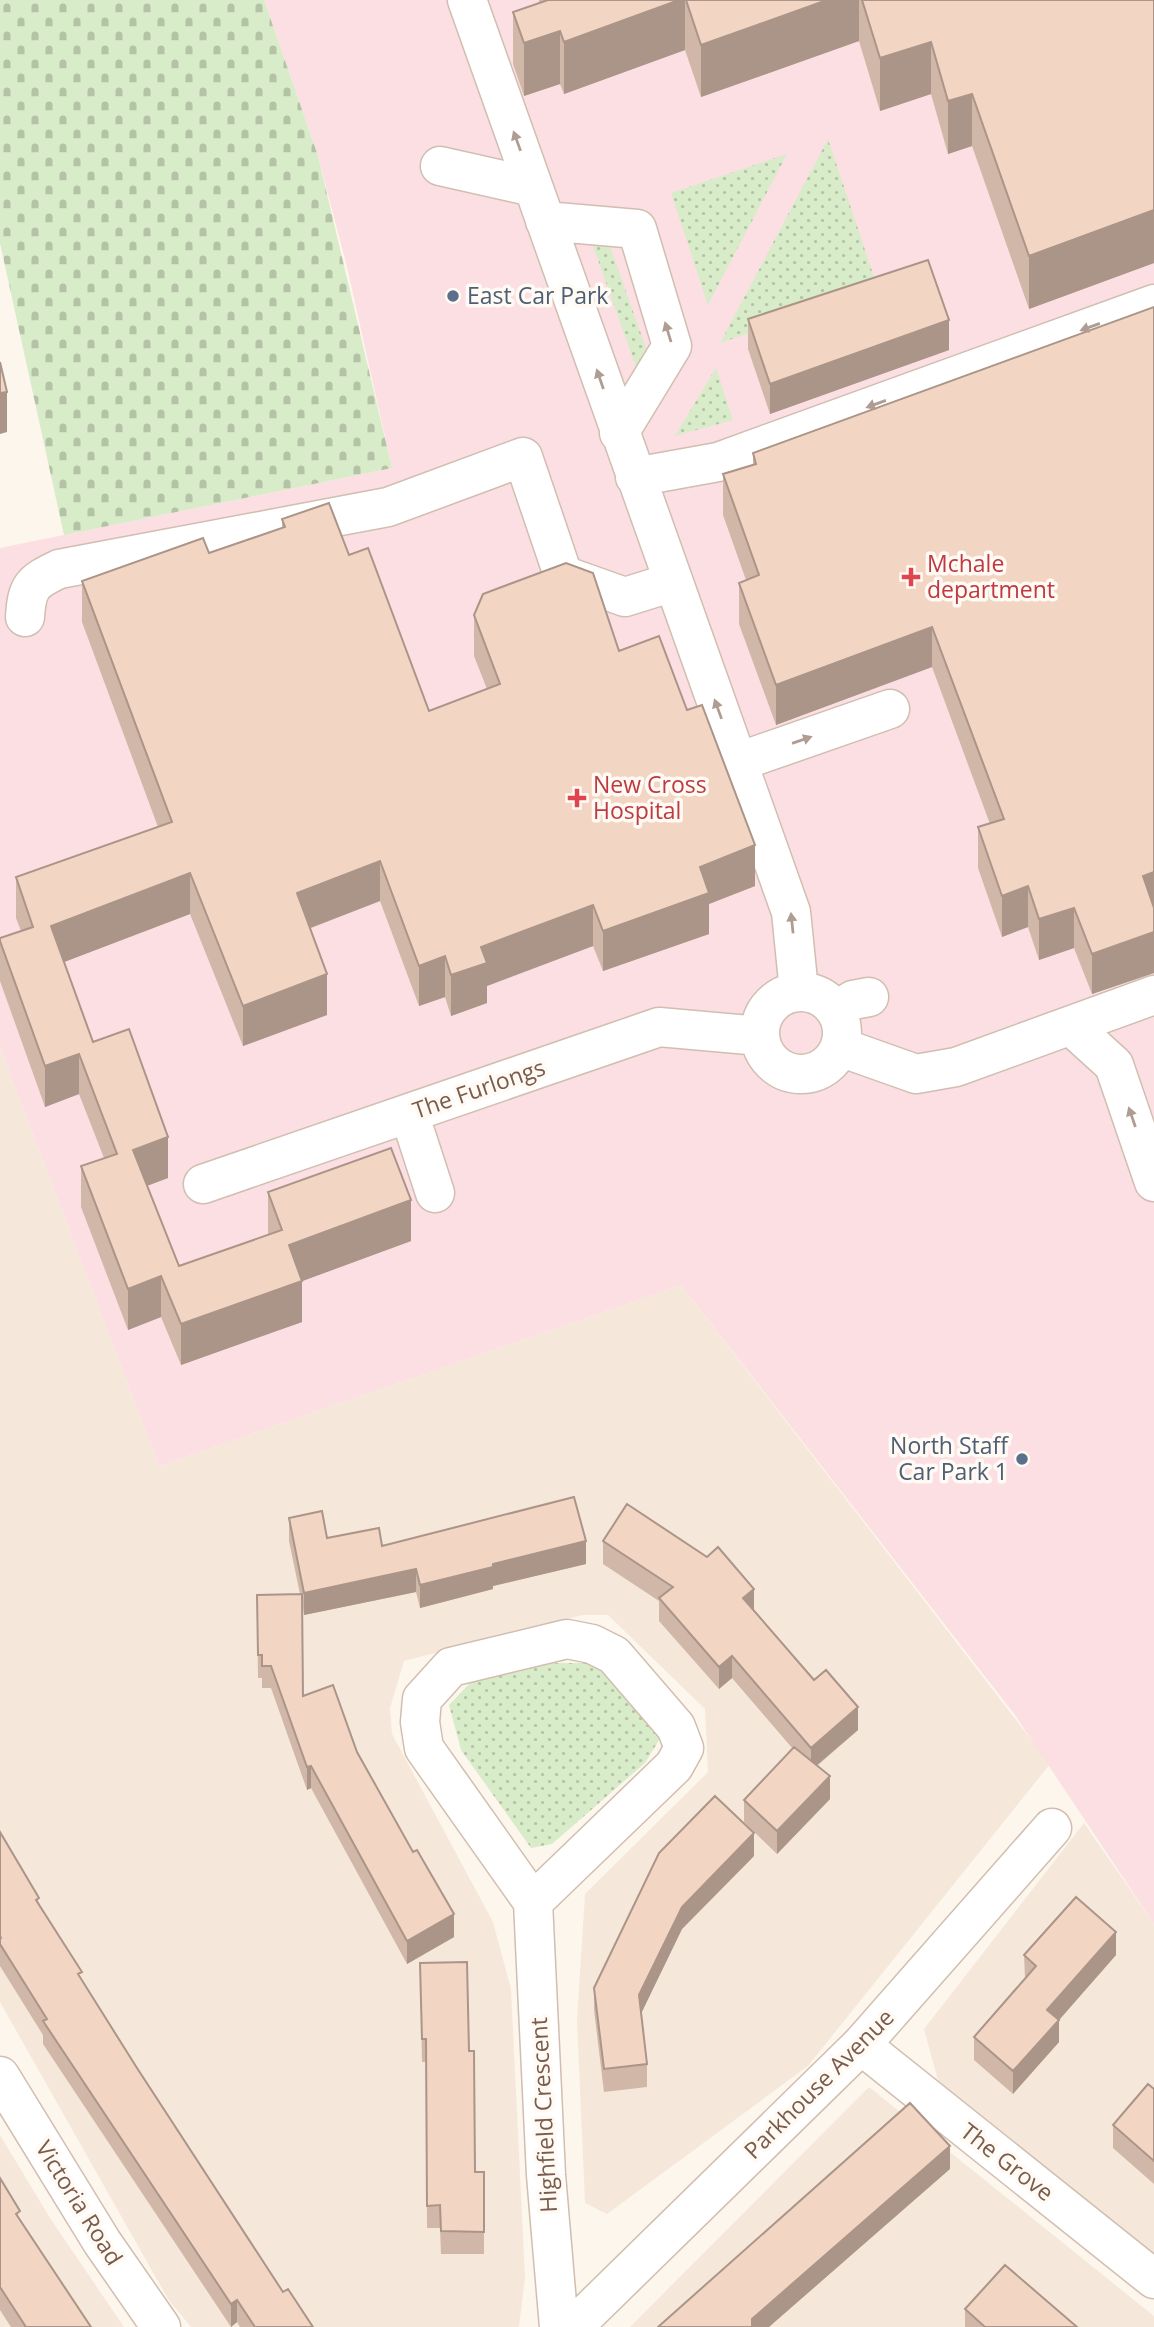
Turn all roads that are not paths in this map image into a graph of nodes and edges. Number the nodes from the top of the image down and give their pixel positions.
1 (467, 0) edge
2 (440, 166) dead end
3 (539, 204) junction
4 (1154, 304) edge
5 (619, 433) junction
6 (635, 477) junction
7 (673, 582) junction
8 (25, 617) dead end
9 (890, 709) dead end
10 (738, 762) junction
11 (799, 991) junction
12 (1154, 995) edge
13 (848, 1019) junction
14 (1071, 1026) junction
15 (760, 1036) junction
16 (409, 1113) junction
17 (1154, 1182) edge
18 (202, 1184) dead end
19 (435, 1193) dead end
20 (1052, 1828) dead end
21 (533, 1902) junction
22 (861, 2045) junction
23 (0, 2076) edge
24 (1154, 2279) edge
25 (161, 2327) edge
26 (559, 2327) edge
27 (573, 2327) edge

3 -> 1 street
2 - 3 street
5 -> 3 street
5 -> 3 street
4 -> 6 street
5 - 6 street
6 - 7 street
7 - 8 street
10 -> 7 street
10 -> 9 street
11 -> 10 street
11 - 13 street
11 - 15 street
12 - 14 street
13 - 14 street
13 - 15 street
17 -> 14 street
15 - 16 street, The Furlongs
16 - 18 street, The Furlongs
16 - 19 street
20 - 22 street, Parkhouse Avenue
21 - 21 street
21 - 26 street, Highfield Crescent
22 - 24 street, The Grove
22 - 27 street, Parkhouse Avenue
23 - 25 street, Victoria Road

